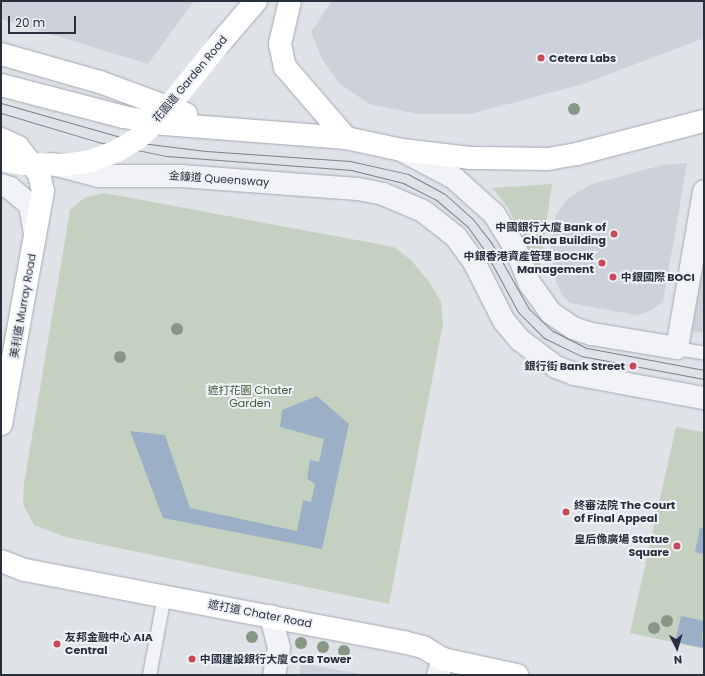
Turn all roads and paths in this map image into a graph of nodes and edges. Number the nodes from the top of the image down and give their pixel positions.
1 (242, 1) edge
2 (256, 1) edge
3 (290, 1) edge
4 (227, 36) junction
5 (1, 54) edge
6 (1, 85) edge
7 (704, 121) edge
8 (222, 127) junction
9 (346, 138) junction
10 (7, 148) edge
11 (402, 150) junction
12 (1, 185) edge
13 (704, 191) edge
14 (36, 236) junction
15 (677, 348) junction
16 (704, 353) edge
17 (704, 398) edge
18 (1, 424) edge
19 (1, 561) edge
20 (164, 595) junction
21 (271, 616) junction
22 (441, 667) edge
23 (149, 675) edge
24 (274, 675) edge
25 (517, 675) edge

1 - 4 main road
2 - 4 main road, 花園道 Garden Road
3 - 9 main road
4 - 10 main road, 花園道 Garden Road, bridge
5 - 8 main road
6 - 8 main road
7 - 11 main road
8 - 9 main road
9 - 11 main road
10 - 14 main road, 美利道 Murray Road
10 - 17 street, 金鐘道 Queensway
11 - 15 street
12 - 14 street, 美利道 Murray Road
13 - 15 street
14 - 18 main road, 美利道 Murray Road
15 - 16 lane
19 - 20 main road, 遮打道 Chater Road
20 - 21 main road, 遮打道 Chater Road
20 - 23 lane
21 - 22 main road, 遮打道 Chater Road
21 - 24 street
22 - 25 main road, 遮打道 Chater Road

